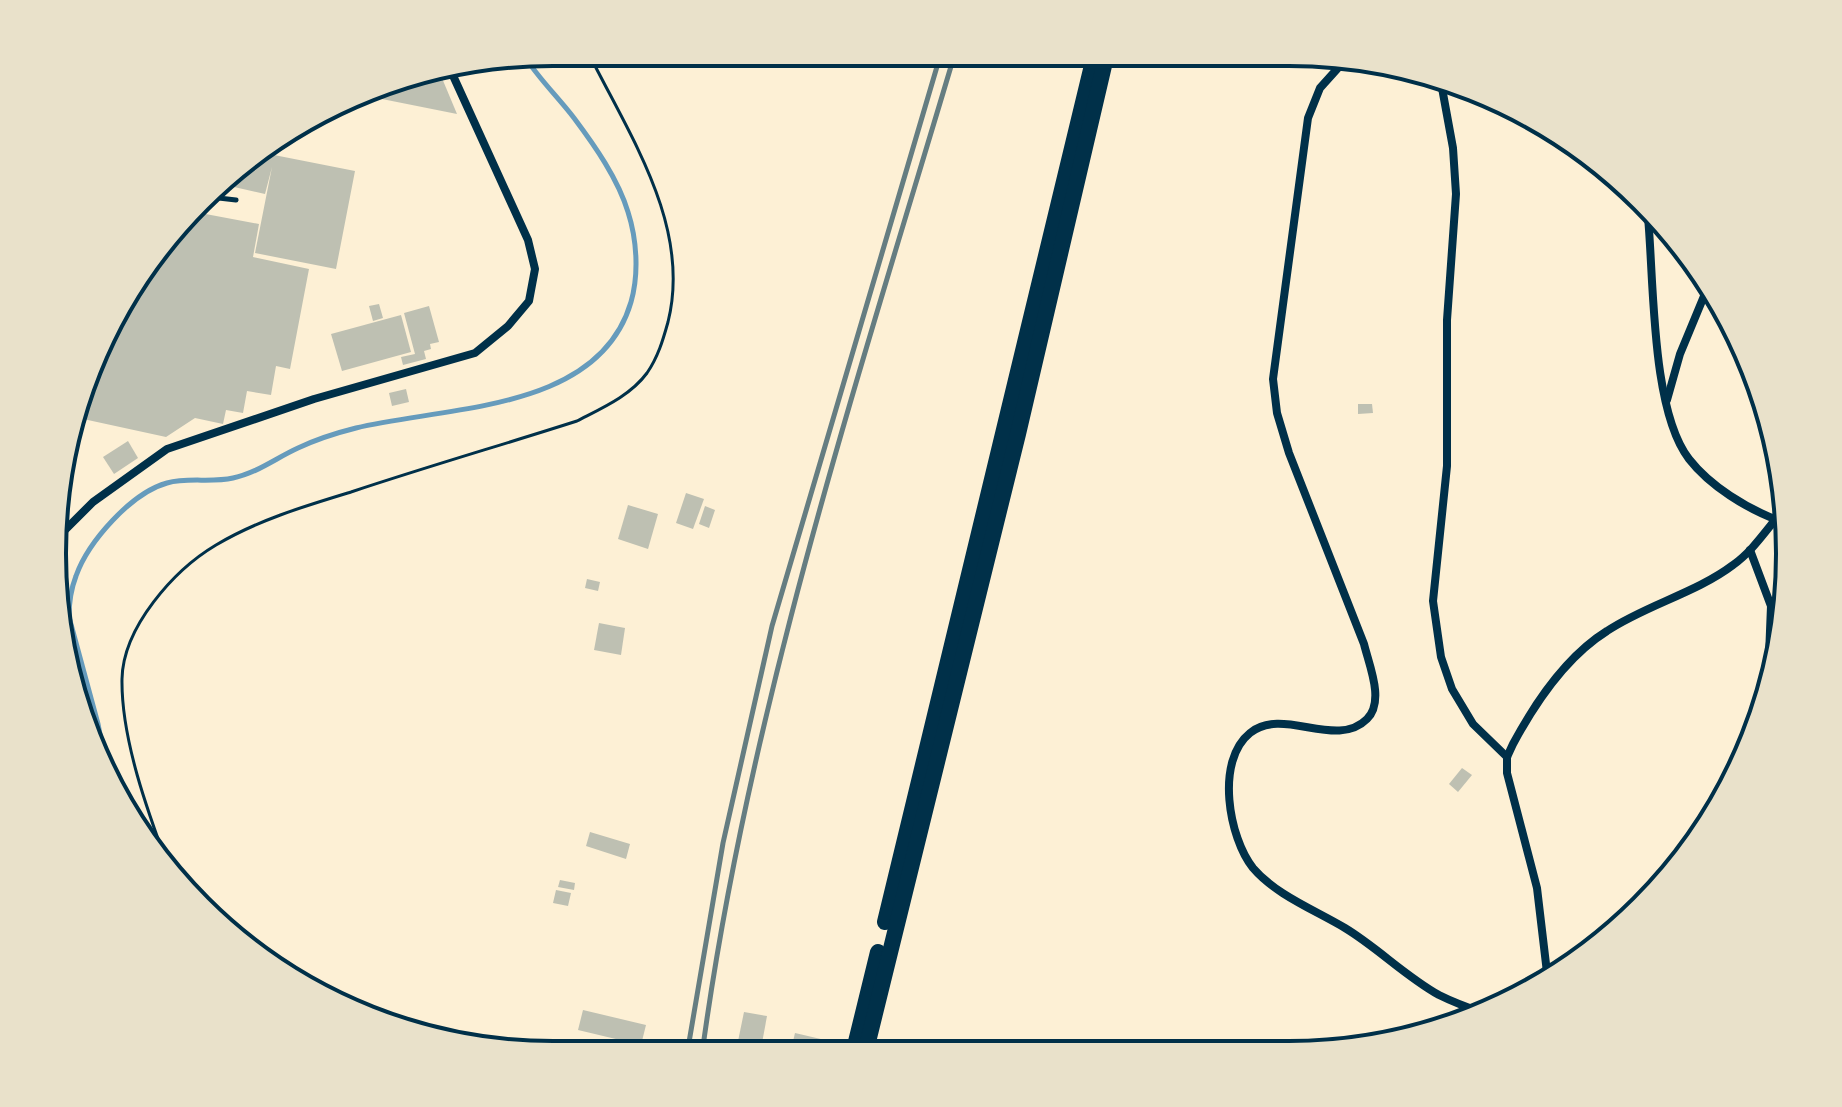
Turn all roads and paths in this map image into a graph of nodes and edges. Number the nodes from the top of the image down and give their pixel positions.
1 (595, 66) edge
2 (1092, 66) edge
3 (1104, 66) edge
4 (1337, 69) edge
5 (453, 76) edge
6 (1443, 91) edge
7 (220, 198) edge
8 (236, 200) dead end
9 (1649, 225) edge
10 (1703, 298) edge
11 (1666, 405) junction
12 (1775, 519) edge
13 (1775, 524) edge
14 (67, 528) edge
15 (1750, 550) junction
16 (1770, 629) edge
17 (1507, 757) junction
18 (158, 837) edge
19 (1546, 967) edge
20 (1468, 1006) edge
21 (856, 1041) edge
22 (868, 1041) edge

1 - 18 path
2 - 21 highway
3 - 22 highway
4 - 20 street
5 - 14 street
6 - 17 street
7 - 8 lane
9 - 11 street
10 - 11 street
11 - 12 street
13 - 15 street
15 - 16 street
15 - 17 street
17 - 19 street

